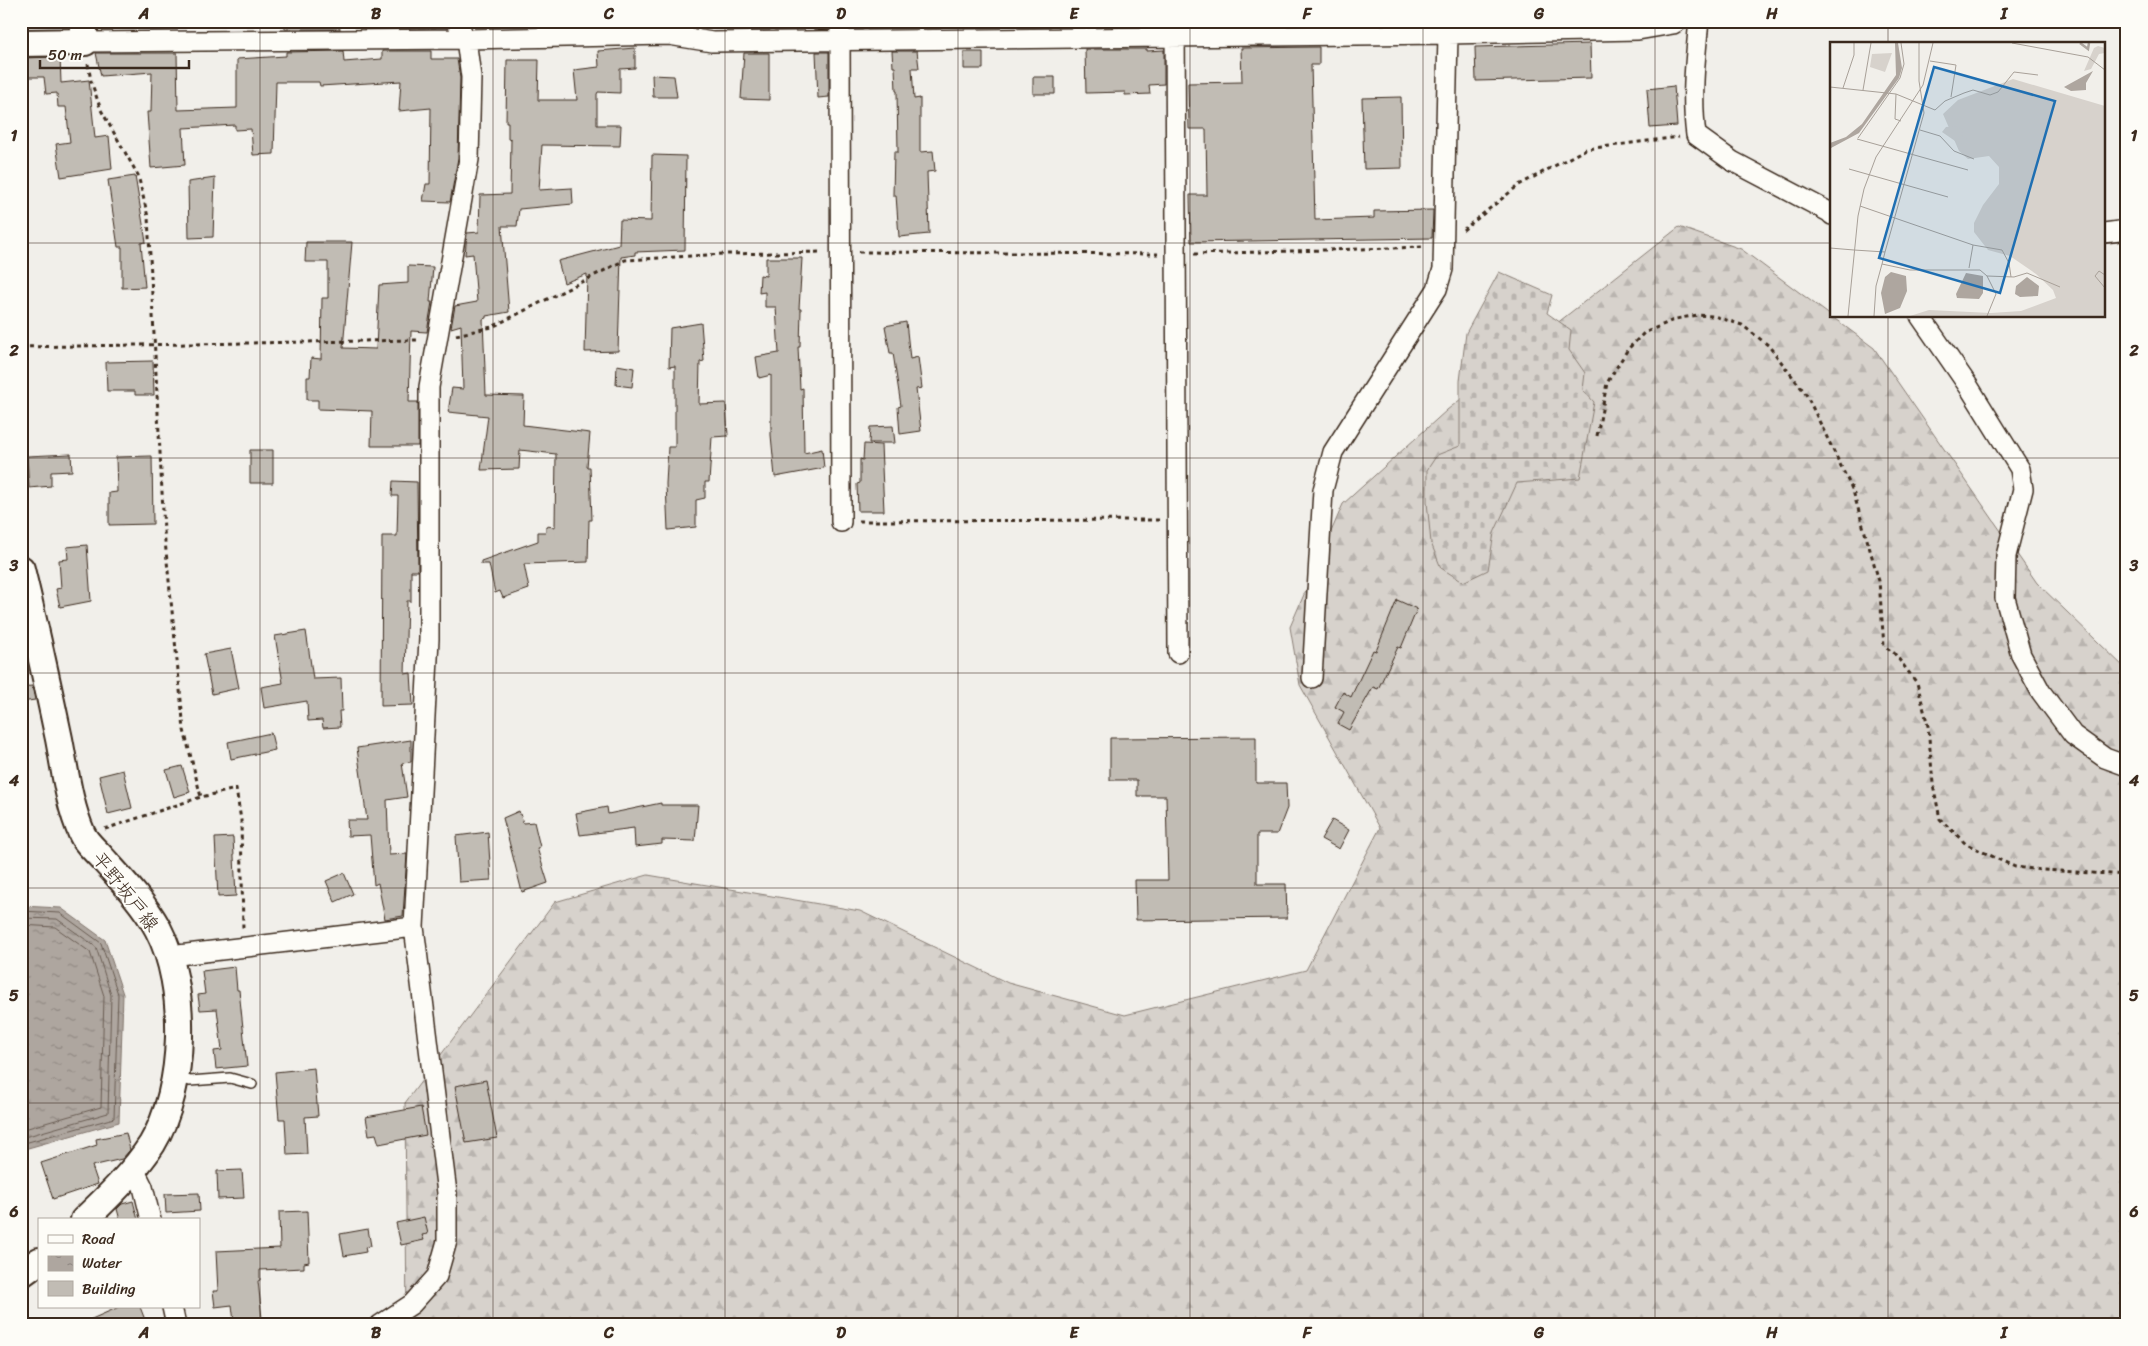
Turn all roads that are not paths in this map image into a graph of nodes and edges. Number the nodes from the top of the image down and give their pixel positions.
1 (456, 21) edge
2 (840, 21) edge
3 (1678, 21) edge
4 (1699, 21) edge
5 (1175, 29) edge
6 (84, 31) edge
7 (1448, 34) junction
8 (466, 39) junction
9 (840, 40) junction
10 (21, 43) edge
11 (1830, 214) edge
12 (2127, 230) edge
13 (2106, 233) edge
14 (1921, 318) edge
15 (841, 522) road end
16 (21, 570) edge
17 (1178, 653) dead end
18 (1312, 678) dead end
19 (2127, 766) edge
20 (414, 927) junction
21 (170, 956) junction
22 (176, 1076) junction
23 (252, 1084) dead end
24 (134, 1168) junction
25 (86, 1218) edge
26 (151, 1218) edge
27 (38, 1262) edge
28 (21, 1274) edge
29 (172, 1308) edge
30 (176, 1325) edge
31 (380, 1325) edge

1 - 8 street
2 - 9 street
3 - 7 street
4 - 11 street
5 - 7 street
5 - 9 street
5 - 17 street
6 - 8 street
6 - 10 main road
7 - 18 street
8 - 9 street
8 - 20 street
9 - 15 street
12 - 13 street
14 - 19 street
16 - 21 main road, 平野坂戸線
20 - 21 street
20 - 31 street
21 - 22 main road, 平野坂戸線
22 - 23 lane
22 - 24 main road, 平野坂戸線
24 - 25 main road, 平野坂戸線
24 - 26 street
27 - 28 main road
29 - 30 street

